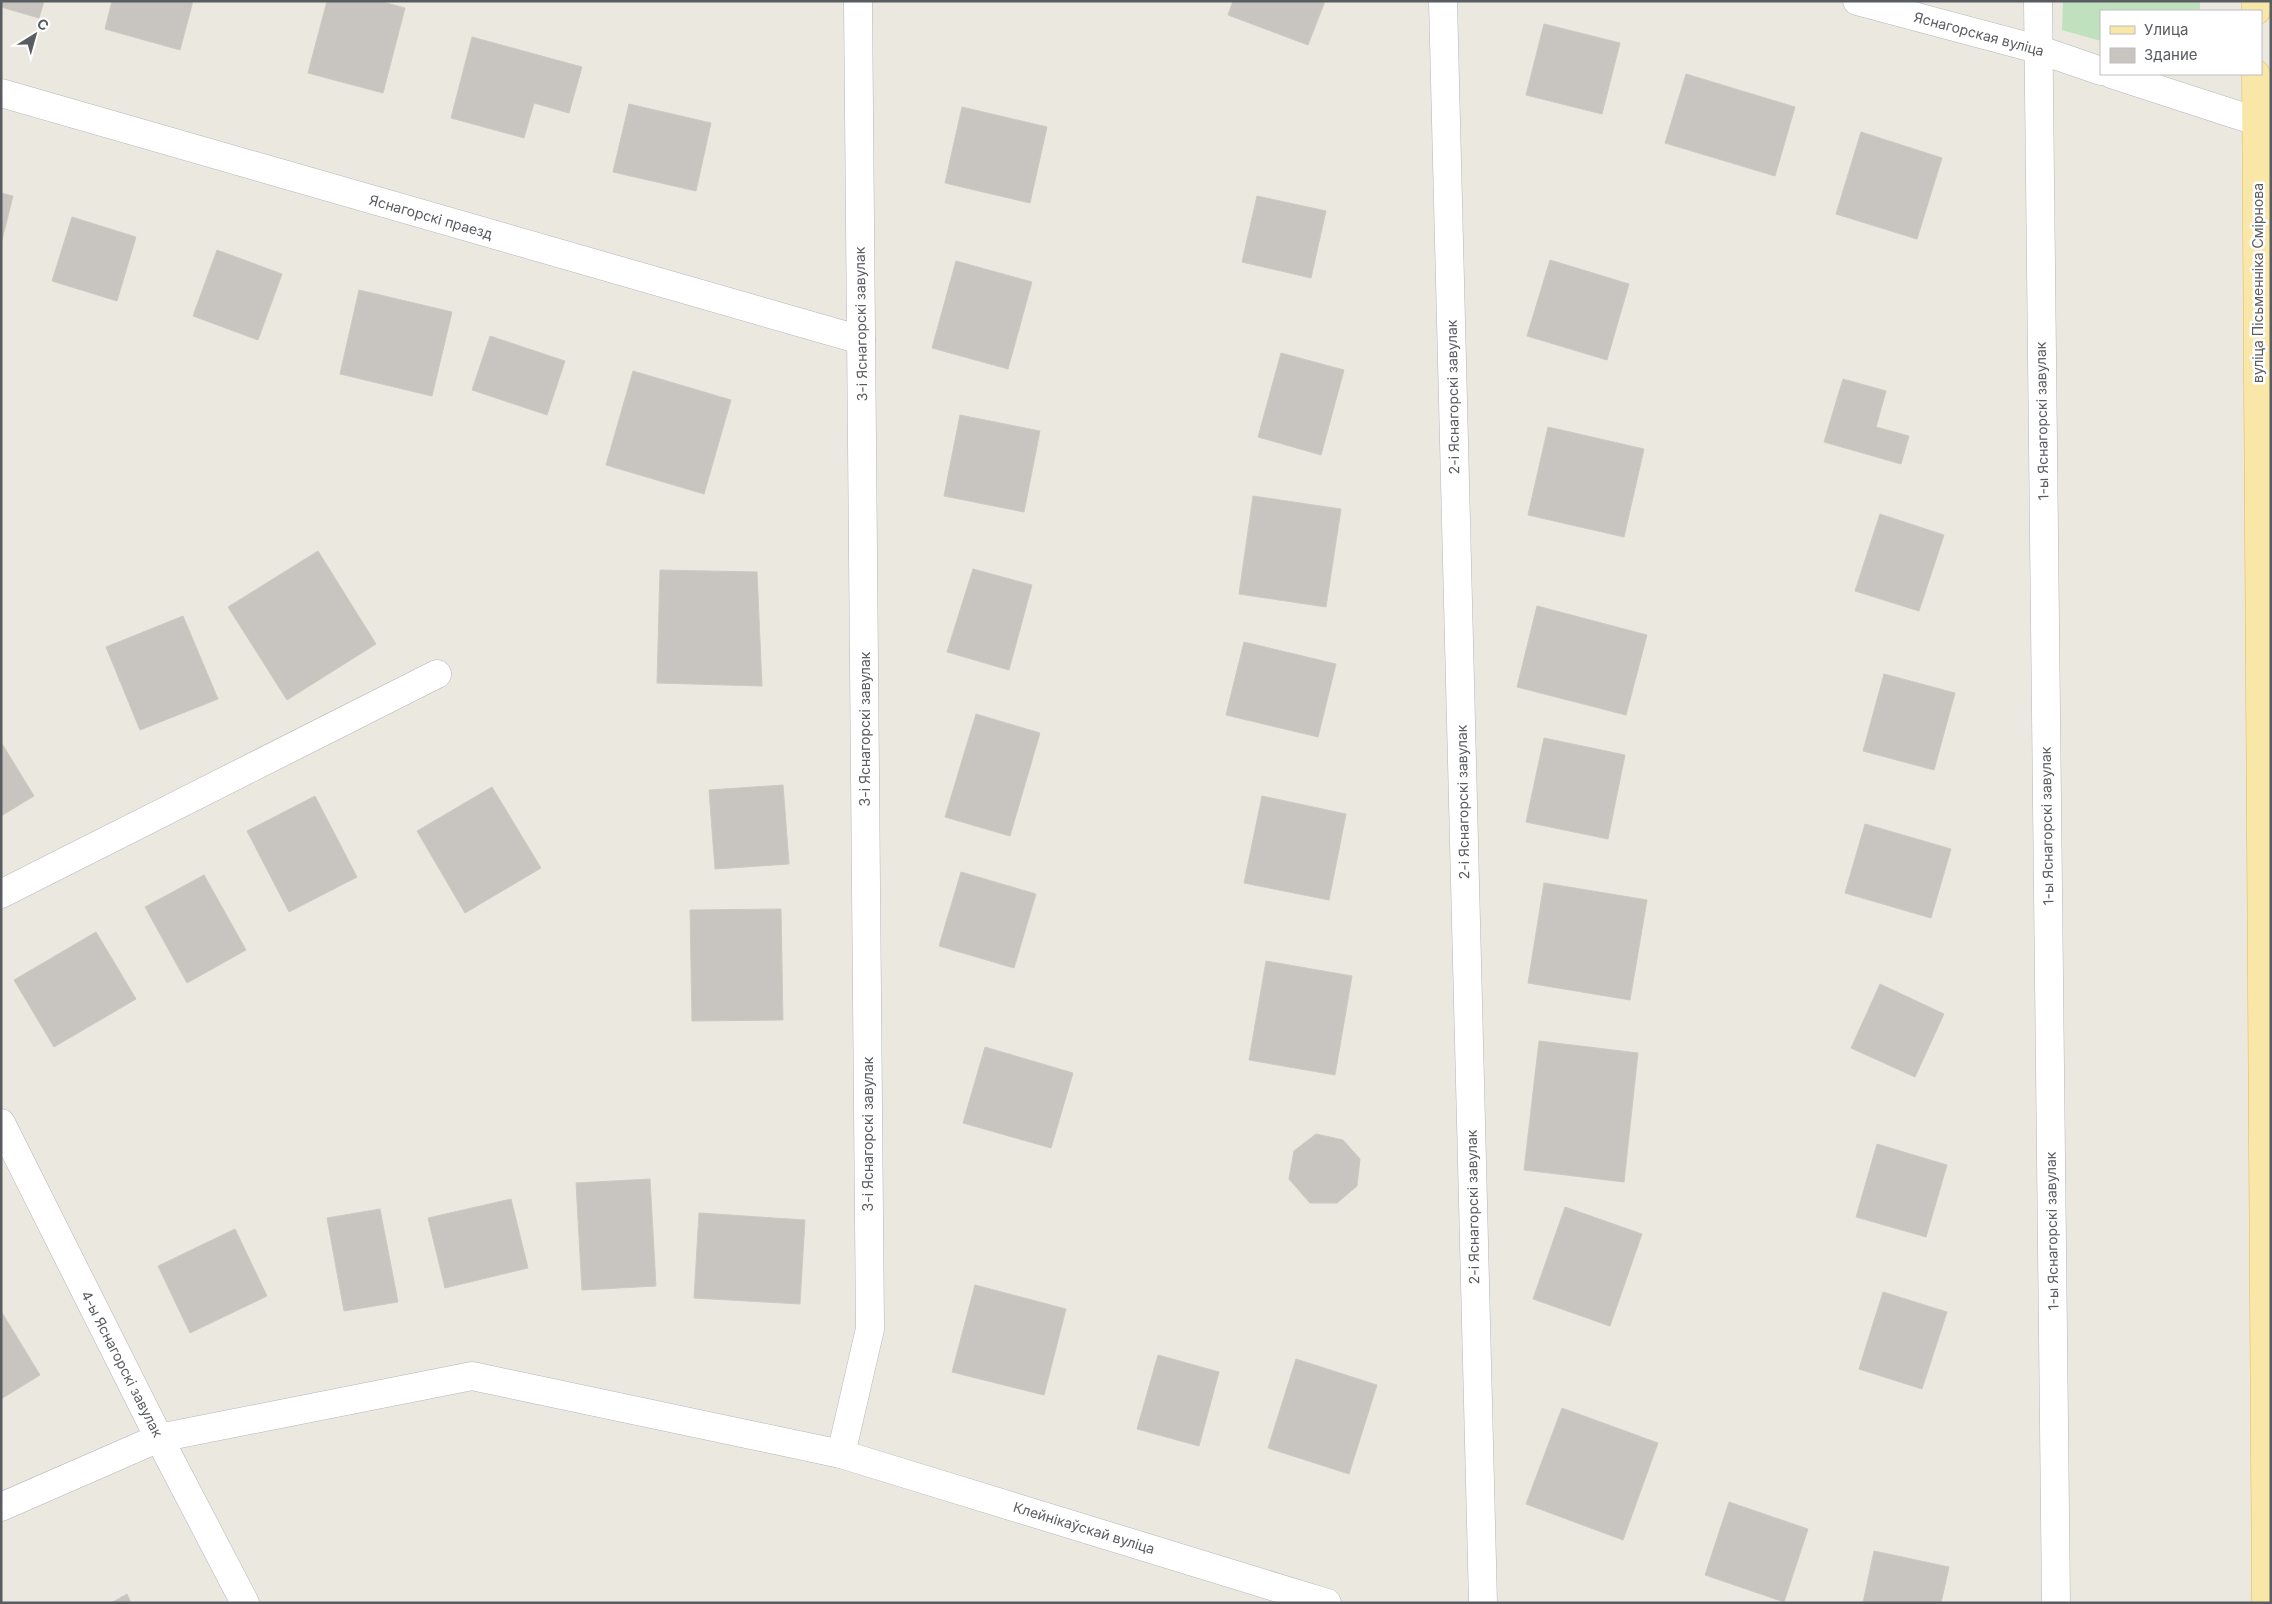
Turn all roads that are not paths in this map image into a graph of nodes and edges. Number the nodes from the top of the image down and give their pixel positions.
1 (858, 1) edge
2 (1443, 1) edge
3 (1857, 1) edge
4 (2038, 1) edge
5 (2037, 49) junction
6 (2100, 70) edge
7 (2114, 75) edge
8 (2256, 75) edge
9 (1, 93) edge
10 (2264, 124) edge
11 (862, 340) junction
12 (437, 674) dead end
13 (1, 894) edge
14 (1, 1123) edge
15 (159, 1438) junction
16 (841, 1454) junction
17 (1, 1507) edge
18 (245, 1603) edge
19 (1327, 1603) edge
20 (1483, 1603) edge
21 (2056, 1603) edge
22 (2266, 1603) edge

1 - 11 street, 3-і Яснагорскі завулак
2 - 20 street, 2-і Яснагорскі завулак
3 - 5 street, Яснагорская вуліца
4 - 5 street, 1-ы Яснагорскі завулак
5 - 6 street, Яснагорская вуліца
5 - 21 street, 1-ы Яснагорскі завулак
7 - 10 street
8 - 10 main road, вуліца Пісьменніка Смірнова
9 - 11 street, Яснагорскі праезд
10 - 22 main road, вуліца Пісьменніка Смірнова
11 - 16 street, 3-і Яснагорскі завулак
12 - 13 street
14 - 15 street, 4-ы Яснагорскі завулак
15 - 16 street, Клейнікаўскай вуліца
15 - 17 street, Клейнікаўскай вуліца
15 - 18 street, 4-ы Яснагорскі завулак
16 - 19 street, Клейнікаўскай вуліца

